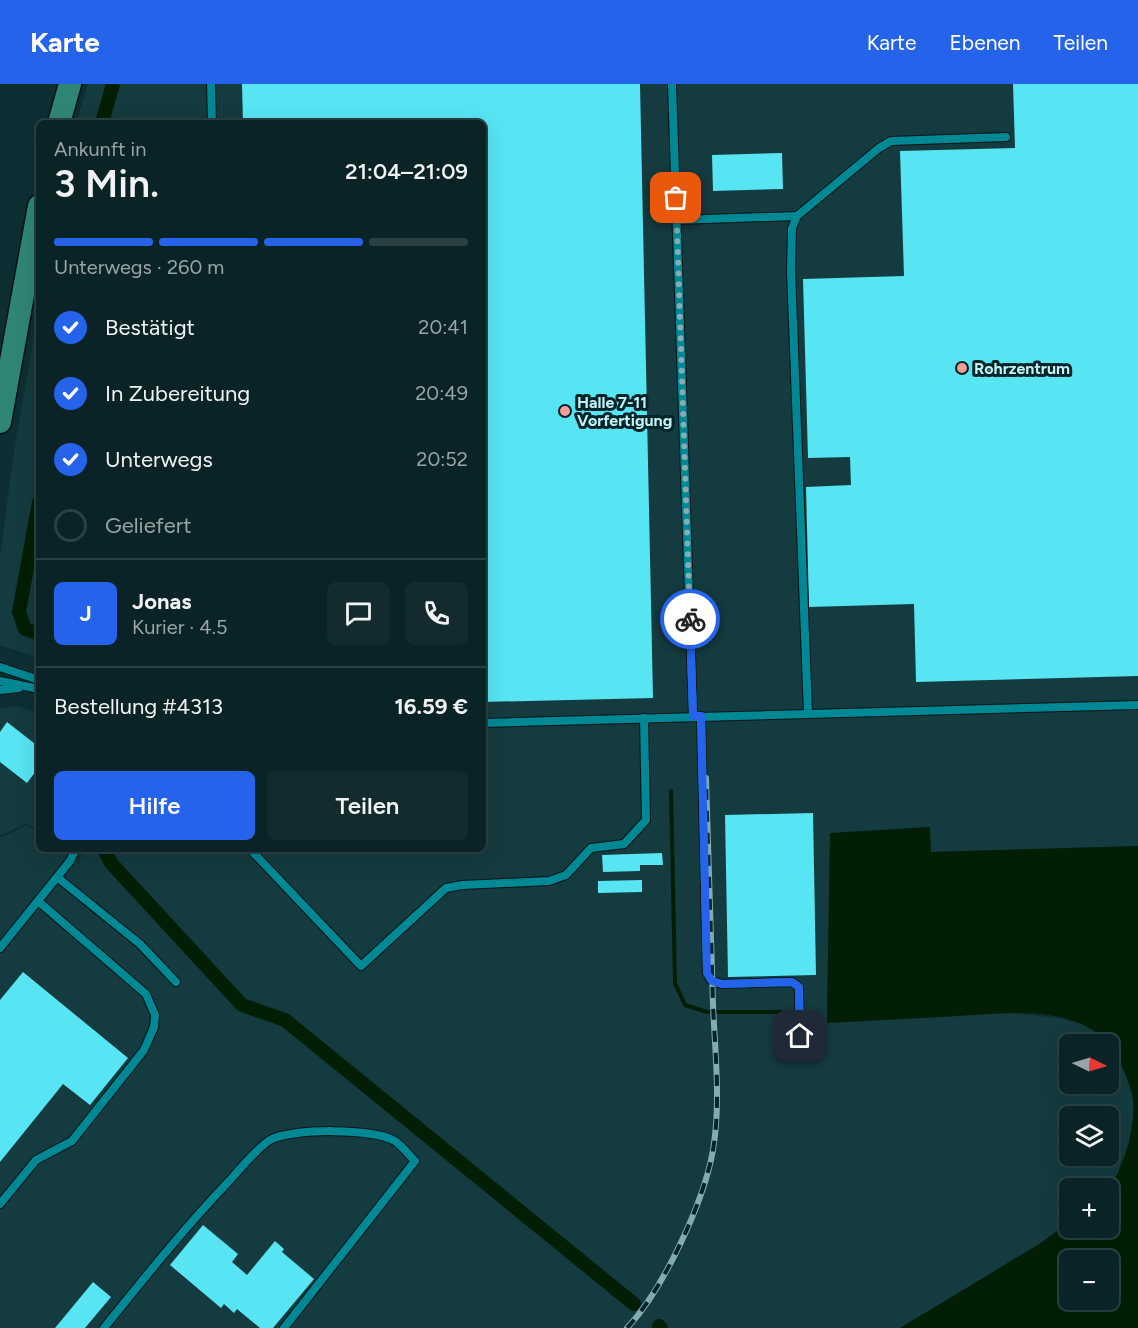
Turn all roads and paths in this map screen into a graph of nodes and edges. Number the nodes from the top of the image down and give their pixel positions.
1 (70, 84) edge
2 (211, 84) edge
3 (672, 84) edge
4 (60, 120) edge
5 (212, 120) edge
6 (1006, 137) dead end
7 (797, 216) junction
8 (676, 220) junction
9 (36, 223) edge
10 (0, 422) edge
11 (0, 666) edge
12 (36, 679) edge
13 (0, 681) edge
14 (28, 687) junction
15 (36, 688) edge
16 (0, 690) edge
17 (1138, 705) edge
18 (808, 713) junction
19 (697, 716) junction
20 (644, 718) junction
21 (486, 723) edge
22 (74, 852) edge
23 (253, 852) edge
24 (57, 877) junction
25 (39, 901) junction
26 (0, 948) edge
27 (176, 982) dead end
28 (800, 1053) dead end
29 (0, 1204) edge
30 (104, 1328) edge
31 (284, 1328) edge

1 - 4 main road
2 - 5 lane
3 - 8 lane
6 - 7 lane
7 - 8 lane
7 - 18 lane
8 - 19 lane
9 - 10 main road
11 - 12 lane
13 - 14 lane
14 - 15 lane
14 - 16 lane
17 - 18 lane
18 - 19 lane
19 - 20 lane
19 - 28 lane
20 - 21 lane
20 - 23 lane
22 - 24 lane
24 - 25 lane
24 - 27 lane
25 - 26 lane
25 - 29 lane
30 - 31 lane

